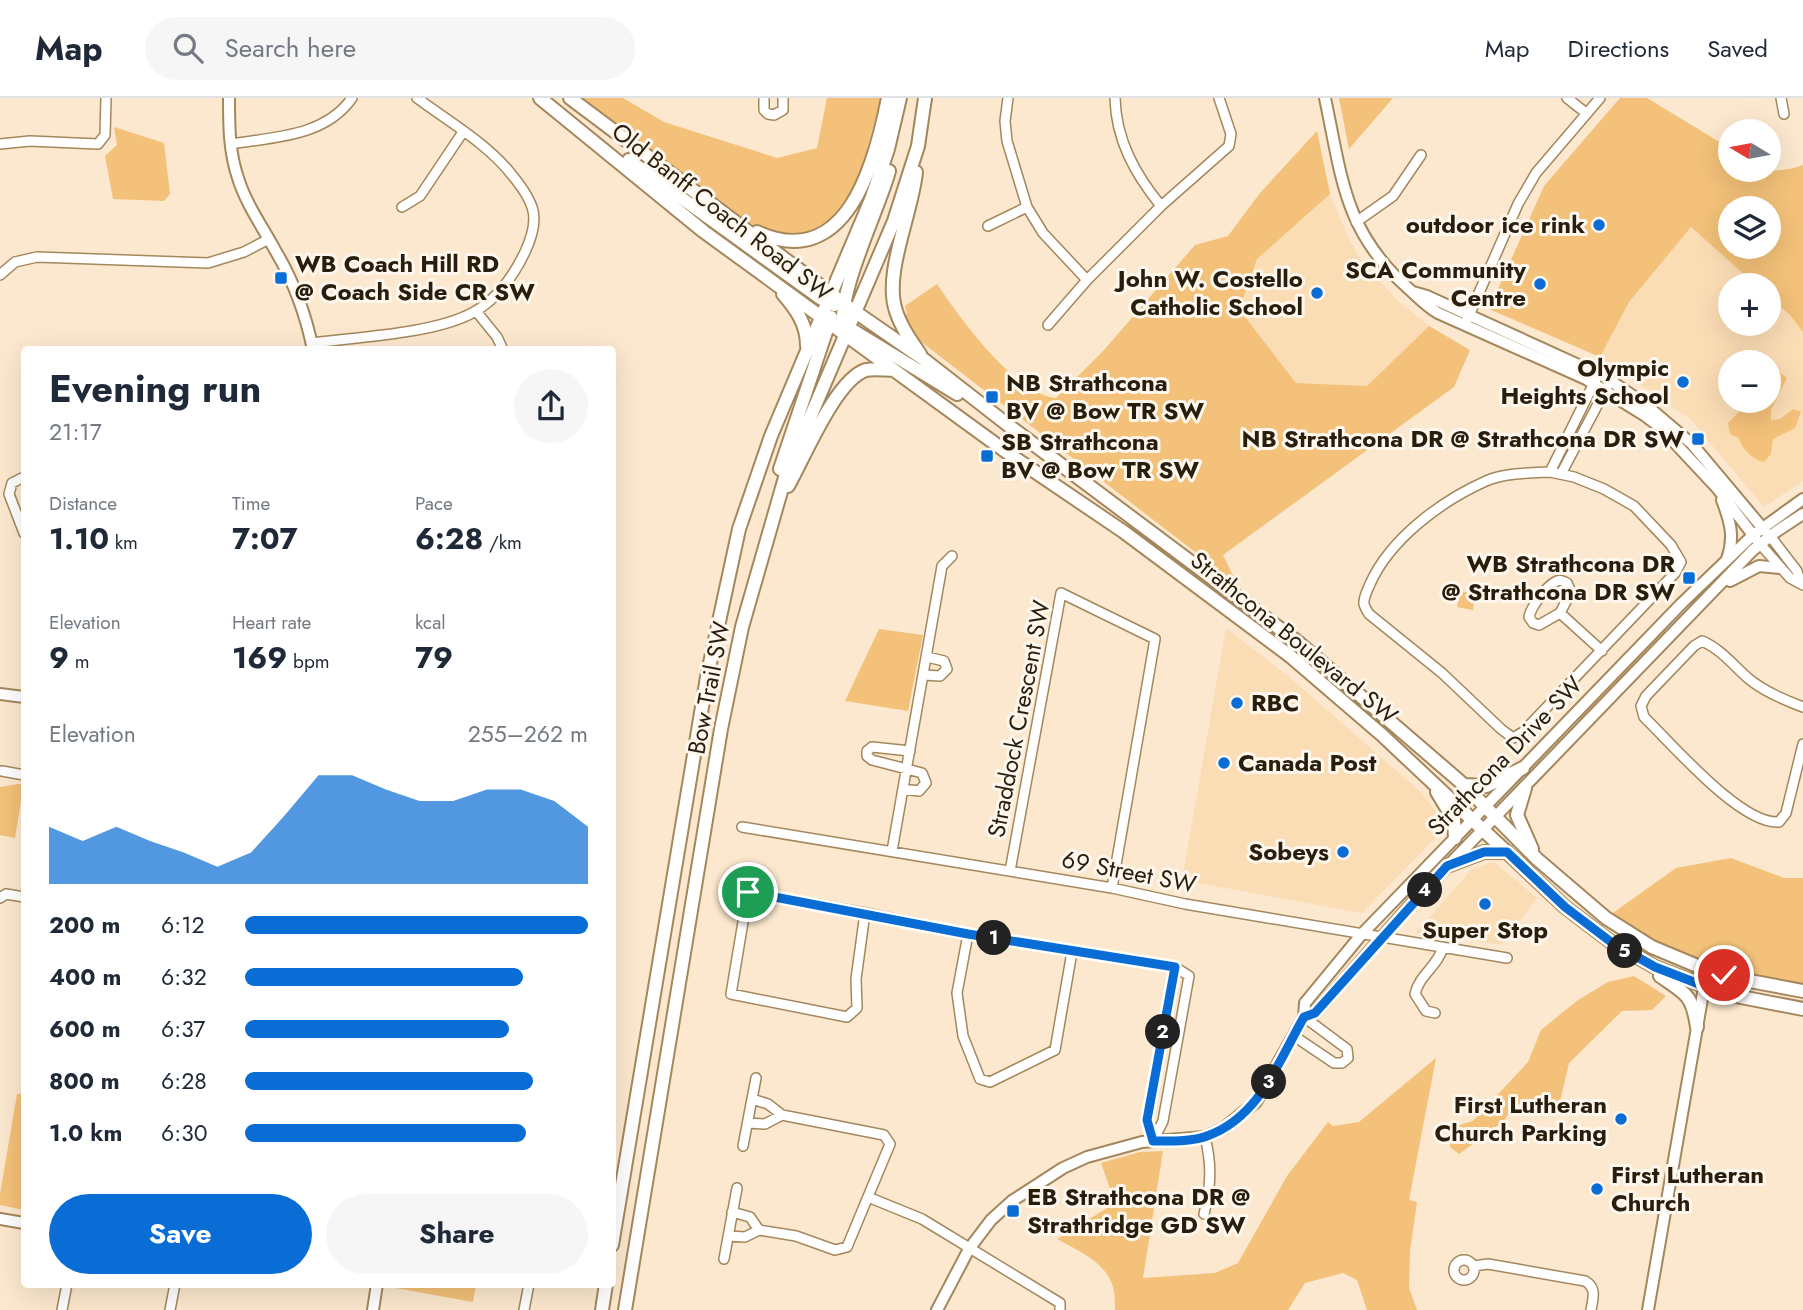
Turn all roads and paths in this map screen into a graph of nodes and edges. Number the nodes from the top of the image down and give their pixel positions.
1 (106, 98) edge
2 (229, 98) edge
3 (352, 98) edge
4 (417, 98) edge
5 (540, 98) edge
6 (570, 98) edge
7 (764, 98) edge
8 (783, 98) edge
9 (925, 98) edge
10 (1008, 98) edge
11 (1115, 98) edge
12 (1219, 98) edge
13 (1325, 98) edge
14 (1567, 98) edge
15 (1600, 98) edge
16 (1781, 98) edge
17 (896, 99) edge
18 (1586, 113) junction
19 (1784, 114) dead end
20 (565, 117) junction
21 (463, 132) junction
22 (0, 144) edge
23 (231, 144) junction
24 (918, 146) junction
25 (1422, 155) dead end
26 (1161, 206) junction
27 (402, 207) dead end
28 (1027, 207) junction
29 (1356, 222) junction
30 (739, 225) junction
31 (988, 226) dead end
32 (269, 239) junction
33 (0, 275) edge
34 (1087, 280) junction
35 (774, 283) junction
36 (476, 311) junction
37 (838, 314) junction
38 (1467, 320) junction
39 (1048, 325) dead end
40 (313, 346) edge
41 (501, 346) edge
42 (807, 353) junction
43 (922, 358) junction
44 (894, 370) junction
45 (1596, 379) junction
46 (1608, 385) junction
47 (1008, 425) junction
48 (1550, 472) junction
49 (1561, 474) junction
50 (21, 478) edge
51 (1717, 488) junction
52 (1803, 499) edge
53 (774, 511) junction
54 (1803, 514) edge
55 (21, 525) edge
56 (1761, 533) junction
57 (1760, 544) junction
58 (951, 556) dead end
59 (1727, 559) junction
60 (1780, 568) junction
61 (1802, 585) edge
62 (1700, 604) junction
63 (1560, 613) junction
64 (1602, 650) junction
65 (927, 657) junction
66 (924, 675) junction
67 (0, 694) edge
68 (21, 697) edge
69 (1803, 707) edge
70 (1803, 744) edge
71 (910, 751) junction
72 (1523, 768) junction
73 (907, 769) junction
74 (2, 771) dead end
75 (1422, 772) junction
76 (21, 774) edge
77 (1464, 785) junction
78 (1525, 788) junction
79 (903, 789) junction
80 (1485, 808) junction
81 (1494, 818) junction
82 (1474, 819) junction
83 (742, 827) dead end
84 (1483, 829) junction
85 (1455, 838) junction
86 (892, 851) junction
87 (1507, 852) junction
88 (1537, 859) junction
89 (1447, 866) junction
90 (1010, 871) junction
91 (1112, 888) junction
92 (21, 896) edge
93 (0, 898) edge
94 (865, 913) junction
95 (968, 934) junction
96 (1361, 935) junction
97 (1384, 936) junction
98 (1443, 947) junction
99 (1072, 952) junction
100 (1507, 958) dead end
101 (1638, 959) junction
102 (1175, 967) junction
103 (1707, 970) junction
104 (1704, 986) junction
105 (1803, 991) edge
106 (1803, 1009) edge
107 (1435, 1013) dead end
108 (1304, 1017) junction
109 (1696, 1027) junction
110 (1294, 1036) junction
111 (756, 1078) dead end
112 (752, 1098) junction
113 (782, 1115) junction
114 (747, 1123) junction
115 (1205, 1137) junction
116 (1153, 1141) junction
117 (743, 1146) dead end
118 (737, 1188) dead end
119 (868, 1196) junction
120 (732, 1212) junction
121 (1204, 1214) dead end
122 (0, 1219) edge
123 (616, 1221) edge
124 (21, 1222) edge
125 (758, 1230) junction
126 (728, 1236) junction
127 (969, 1249) junction
128 (724, 1259) dead end
129 (1474, 1266) dead end
130 (66, 1288) edge
131 (174, 1288) edge
132 (376, 1288) edge
133 (528, 1288) edge
134 (605, 1288) edge
135 (62, 1310) edge
136 (170, 1310) edge
137 (373, 1310) edge
138 (524, 1310) edge
139 (601, 1310) edge
140 (625, 1310) edge
141 (937, 1310) edge
142 (1059, 1310) edge
143 (1591, 1310) edge
144 (1648, 1310) edge

1 - 22 street
2 - 23 street
3 - 23 street
4 - 21 street
5 - 20 main road, Old Banff Coach Road SW
6 - 30 main road, Old Banff Coach Road SW
7 - 8 street
9 - 24 main road, Bow Trail SW
10 - 28 street
11 - 26 street
12 - 26 street
13 - 29 street
14 - 18 street
15 - 18 street
16 - 19 street
17 - 30 main road
17 - 37 main road
18 - 38 street
20 - 35 main road, Old Banff Coach Road SW
20 - 37 main road
21 - 27 street
21 - 36 street
23 - 32 street
24 - 37 main road, Bow Trail SW
24 - 43 main road
25 - 29 street
26 - 34 street
28 - 31 street
28 - 34 street
29 - 38 street
30 - 37 main road, Old Banff Coach Road SW
32 - 33 street
32 - 40 street
34 - 39 street
35 - 37 main road, Old Banff Coach Road SW
35 - 42 main road
36 - 40 street
36 - 41 street
37 - 42 main road, Bow Trail SW
37 - 43 main road, Strathcona Boulevard SW
37 - 44 main road, Strathcona Boulevard SW
37 - 47 main road
37 - 53 main road, Bow Trail SW
37 - 53 main road
38 - 45 street
42 - 123 main road, Bow Trail SW
43 - 47 main road, Strathcona Boulevard SW
44 - 53 main road
44 - 75 main road, Strathcona Boulevard SW
45 - 46 street
45 - 48 street
46 - 49 street
46 - 51 street
46 - 56 street
47 - 77 main road, Strathcona Boulevard SW
48 - 49 street
48 - 64 street
49 - 64 street
50 - 55 street
51 - 56 street
51 - 59 street
52 - 56 street, Strathcona Drive SW
53 - 140 main road, Bow Trail SW
54 - 56 street, Strathcona Drive SW
56 - 57 street, Strathcona Drive SW
56 - 59 street, Strathcona Drive SW
56 - 61 street
57 - 60 street
57 - 62 street, Strathcona Drive SW
58 - 65 street
59 - 72 street, Strathcona Drive SW
60 - 61 street
60 - 62 street
62 - 78 street, Strathcona Drive SW
63 - 63 street
63 - 64 street
65 - 66 street
65 - 66 street
66 - 71 street
67 - 68 street
69 - 70 street
71 - 73 street
71 - 73 street
72 - 77 main road
72 - 80 street, Strathcona Drive SW
73 - 79 street
73 - 79 street
74 - 76 street
75 - 82 main road, Strathcona Boulevard SW
75 - 85 main road
77 - 80 main road, Strathcona Boulevard SW
78 - 81 street, Strathcona Drive SW
78 - 88 main road
79 - 86 street
80 - 81 main road, Strathcona Boulevard SW
80 - 82 street, Strathcona Drive SW
81 - 84 street, Strathcona Drive SW
81 - 88 main road, Strathcona Boulevard SW
82 - 84 main road, Strathcona Boulevard SW
82 - 85 street, Strathcona Drive SW
83 - 86 street, 69 Street SW
84 - 87 main road, Strathcona Boulevard SW
84 - 89 street, Strathcona Drive SW
85 - 96 street, Strathcona Drive SW
86 - 90 street, 69 Street SW
87 - 89 main road
87 - 101 main road, Strathcona Boulevard SW
88 - 103 main road, Strathcona Boulevard SW
89 - 97 street, Strathcona Drive SW
90 - 91 street, 69 Street SW
90 - 91 street, Straddock Crescent SW
91 - 96 street, 69 Street SW
92 - 93 street
94 - 94 street
94 - 95 street
95 - 99 street
95 - 99 street
96 - 97 street, 69 Street SW
96 - 108 street, Strathcona Drive SW
97 - 98 street, 69 Street SW
97 - 108 street, Strathcona Drive SW
98 - 100 street, 69 Street SW
98 - 107 street
99 - 102 street
101 - 104 main road, Strathcona Boulevard SW
101 - 109 main road
102 - 116 street
102 - 116 street
103 - 104 street
103 - 105 main road
104 - 106 main road
104 - 109 street
108 - 110 street, Strathcona Drive SW
108 - 110 street
109 - 144 street
110 - 115 street, Strathcona Drive SW
111 - 112 street
112 - 113 street
112 - 114 street
113 - 114 street
113 - 119 street
114 - 117 street
115 - 116 street, Strathcona Drive SW
115 - 121 street
116 - 127 street, Strathcona Drive SW
118 - 120 street
119 - 125 street
119 - 127 street
120 - 125 street
120 - 126 street
122 - 124 street
125 - 126 street
126 - 128 street
127 - 141 street, Strathcona Drive SW
127 - 142 street
129 - 143 street
130 - 135 street
131 - 136 street
132 - 137 street
133 - 138 street
134 - 139 main road

